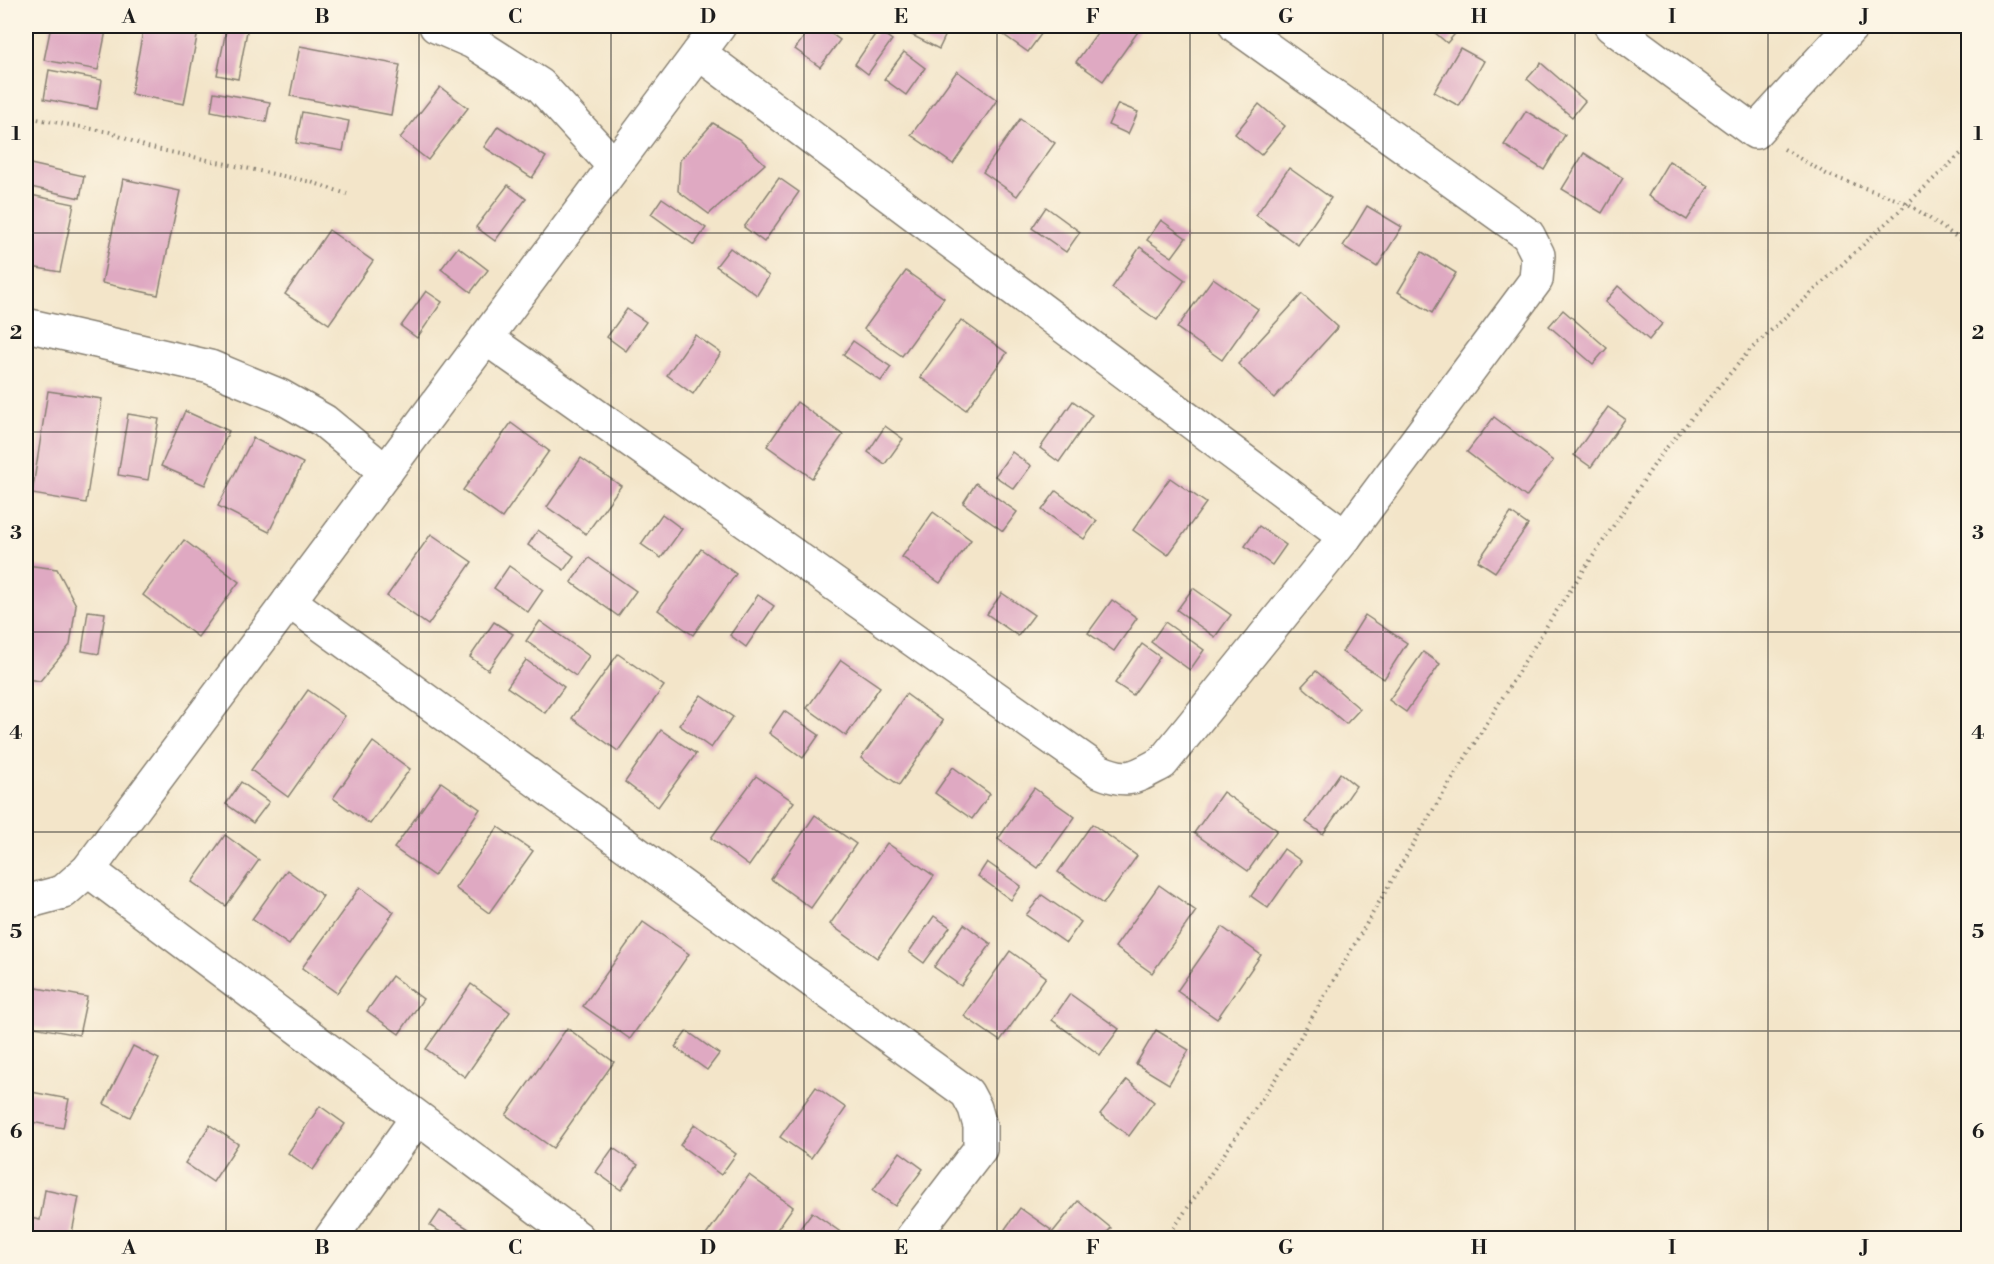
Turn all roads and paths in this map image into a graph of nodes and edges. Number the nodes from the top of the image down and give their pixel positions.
1 (436, 26) edge
2 (719, 26) edge
3 (1236, 26) edge
4 (1611, 26) edge
5 (1852, 26) edge
6 (699, 52) junction
7 (26, 117) edge
8 (1755, 132) junction
9 (1968, 147) edge
10 (614, 166) junction
11 (347, 194) dead end
12 (1907, 203) junction
13 (1968, 245) edge
14 (26, 325) edge
15 (486, 338) junction
16 (386, 472) junction
17 (1345, 537) junction
18 (289, 601) junction
19 (88, 870) junction
20 (26, 902) edge
21 (417, 1118) junction
22 (331, 1239) edge
23 (578, 1239) edge
24 (912, 1239) edge
25 (1167, 1239) edge

1 - 10 street
2 - 6 street
3 - 17 street
4 - 8 street
5 - 8 street
6 - 10 street
6 - 17 street
7 - 11 path
8 - 12 path
9 - 12 path
10 - 15 street
12 - 13 path
12 - 25 path
14 - 16 street
15 - 16 street
15 - 17 street
16 - 18 street
18 - 19 street
18 - 24 street
19 - 20 street
19 - 21 street
21 - 22 street
21 - 23 street

